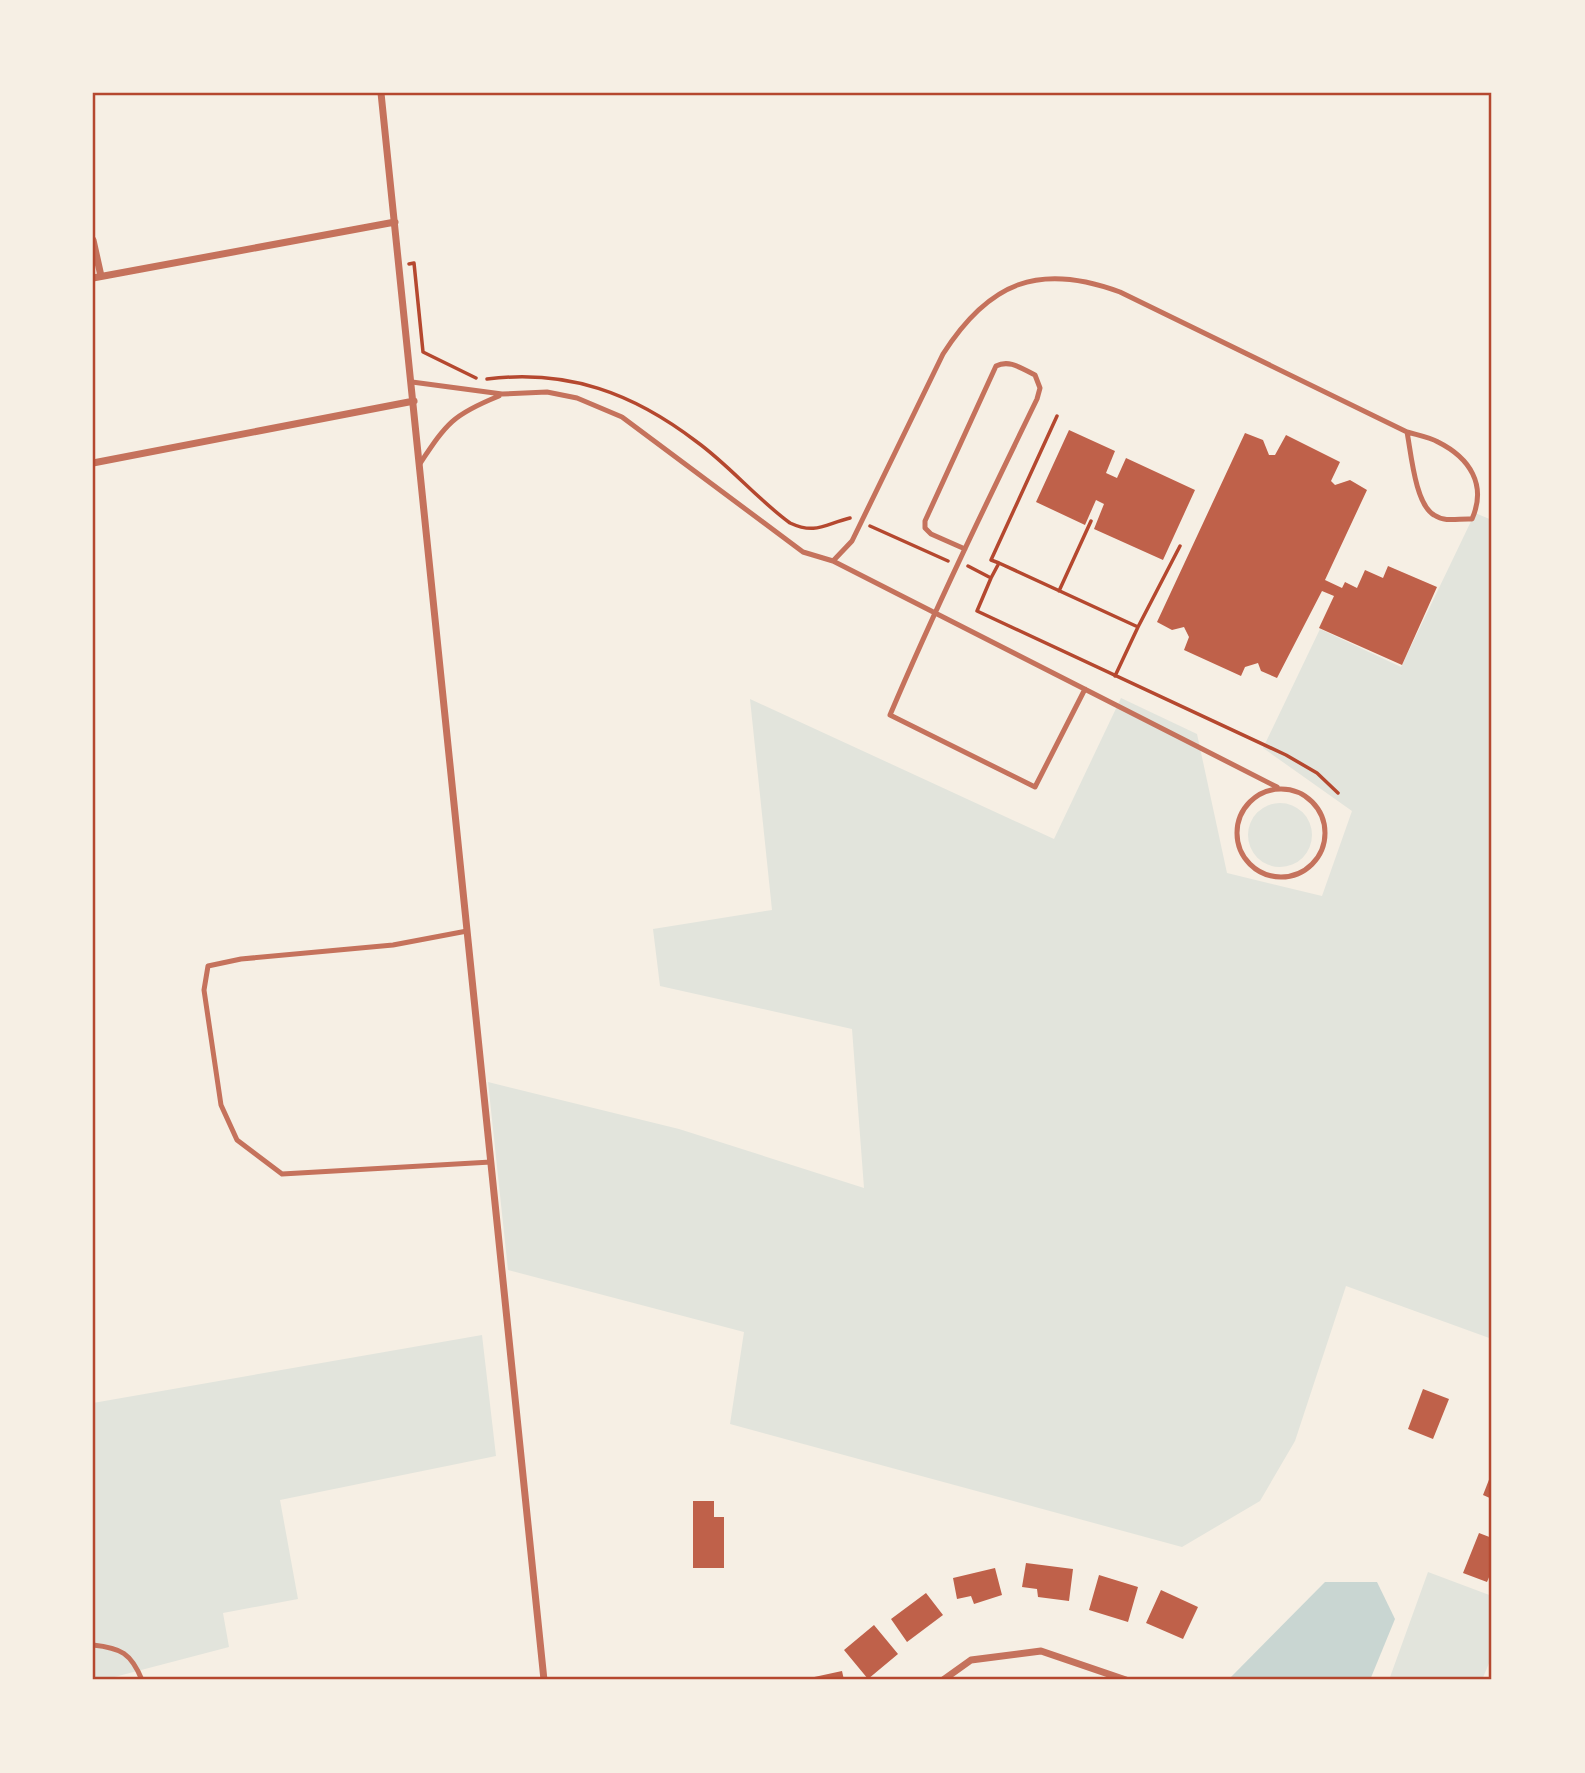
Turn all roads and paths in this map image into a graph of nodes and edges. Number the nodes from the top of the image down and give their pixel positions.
1 (382, 93) edge
2 (395, 222) junction
3 (93, 240) edge
4 (97, 277) edge
5 (412, 382) junction
6 (502, 394) junction
7 (414, 401) junction
8 (1058, 416) dead end
9 (1407, 432) junction
10 (93, 463) edge
11 (419, 465) junction
12 (1091, 521) dead end
13 (1180, 546) dead end
14 (965, 549) junction
15 (833, 561) junction
16 (999, 563) junction
17 (968, 566) dead end
18 (991, 578) junction
19 (1059, 591) junction
20 (934, 612) junction
21 (1138, 627) junction
22 (1115, 676) junction
23 (1085, 689) junction
24 (1277, 787) junction
25 (1338, 793) dead end
26 (467, 931) junction
27 (491, 1162) junction
28 (93, 1645) edge
29 (142, 1680) edge
30 (544, 1680) edge
31 (943, 1680) edge
32 (1126, 1680) edge

1 - 2 street
2 - 4 street
2 - 5 street
3 - 4 street
5 - 6 lane
5 - 7 street
6 - 11 lane
6 - 15 lane
7 - 10 street
7 - 11 street
8 - 16 path
9 - 9 lane
9 - 15 lane
11 - 26 street
12 - 19 path
13 - 21 path
14 - 14 lane
14 - 20 lane
15 - 20 lane
16 - 18 path
16 - 19 path
17 - 18 path
18 - 22 path
19 - 21 path
20 - 23 lane
20 - 23 lane
21 - 22 path
22 - 25 path
23 - 24 lane
24 - 24 lane
26 - 27 street
26 - 27 lane
27 - 30 street
28 - 29 lane
31 - 32 street

